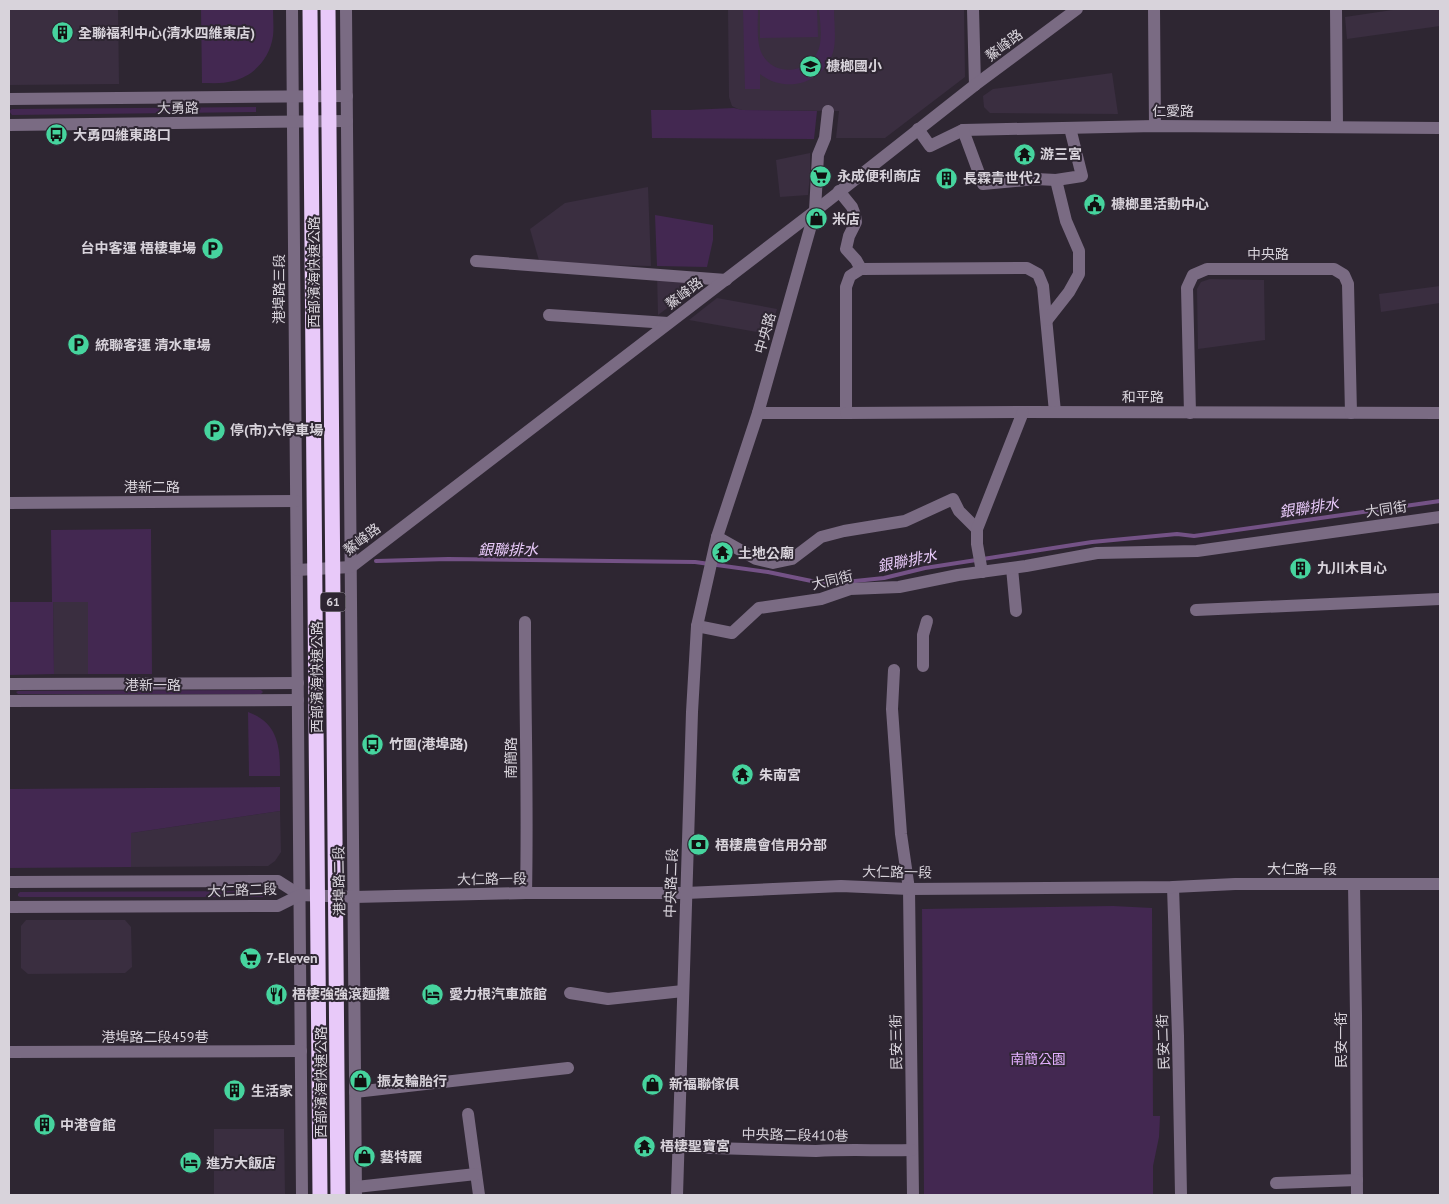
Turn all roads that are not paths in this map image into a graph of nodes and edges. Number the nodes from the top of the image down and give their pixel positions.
1 (292, 9) edge
2 (310, 9) edge
3 (328, 9) edge
4 (346, 9) edge
5 (973, 9) edge
6 (1077, 9) edge
7 (1154, 9) edge
8 (1336, 9) edge
9 (975, 85) junction
10 (347, 96) junction
11 (293, 97) junction
12 (9, 99) edge
13 (828, 111) dead end
14 (347, 121) junction
15 (293, 122) junction
16 (9, 125) edge
17 (1156, 126) junction
18 (1337, 126) junction
19 (1070, 128) junction
20 (1440, 128) edge
21 (918, 129) junction
22 (963, 130) junction
23 (1056, 180) junction
24 (839, 191) junction
25 (815, 210) junction
26 (476, 261) dead end
27 (861, 269) junction
28 (726, 280) junction
29 (549, 315) dead end
30 (1047, 320) junction
31 (668, 323) junction
32 (1023, 412) junction
33 (1055, 412) junction
34 (758, 413) junction
35 (846, 413) junction
36 (1190, 413) junction
37 (1351, 413) junction
38 (1440, 413) edge
39 (296, 501) junction
40 (9, 503) edge
41 (1440, 517) edge
42 (977, 528) junction
43 (717, 537) junction
44 (351, 567) junction
45 (1012, 568) junction
46 (297, 570) junction
47 (982, 572) junction
48 (708, 574) joint
49 (1440, 599) edge
50 (1196, 610) dead end
51 (1016, 611) dead end
52 (927, 621) dead end
53 (525, 622) dead end
54 (697, 626) junction
55 (923, 666) dead end
56 (894, 670) dead end
57 (9, 684) edge
58 (298, 684) junction
59 (298, 700) junction
60 (9, 701) edge
61 (9, 882) edge
62 (1354, 884) junction
63 (1440, 884) edge
64 (1173, 887) junction
65 (909, 888) junction
66 (526, 893) junction
67 (686, 893) junction
68 (300, 896) junction
69 (354, 896) junction
70 (9, 907) edge
71 (683, 991) junction
72 (570, 993) dead end
73 (301, 1051) junction
74 (9, 1052) edge
75 (568, 1068) dead end
76 (355, 1092) junction
77 (468, 1114) dead end
78 (678, 1147) junction
79 (912, 1150) junction
80 (476, 1174) junction
81 (1357, 1180) junction
82 (1276, 1183) dead end
83 (356, 1191) edge
84 (302, 1195) edge
85 (320, 1195) edge
86 (338, 1195) edge
87 (479, 1195) edge
88 (677, 1195) edge
89 (913, 1195) edge
90 (1181, 1195) edge
91 (1357, 1195) edge

1 - 11 street, 港埠路三段
2 - 85 highway, 西部濱海快速公路 / 61, bridge
3 - 86 highway, 西部濱海快速公路 / 61, bridge
4 - 10 street
5 - 9 street
6 - 9 street, 鰲峰路
7 - 17 street
8 - 18 street
9 - 21 street, 鰲峰路
10 - 11 street, 大勇路
10 - 14 street
11 - 12 street, 大勇路
11 - 15 street, 港埠路三段
13 - 25 street, 中央路
14 - 15 street, 大勇路
14 - 44 street
15 - 16 street, 大勇路
15 - 39 street, 港埠路三段
17 - 18 street, 仁愛路
17 - 19 street, 仁愛路
18 - 20 street, 仁愛路
19 - 22 street, 仁愛路
19 - 23 street
21 - 22 street, 仁愛路
21 - 24 street, 鰲峰路
22 - 23 street
23 - 30 street
24 - 25 street, 鰲峰路
24 - 27 street
25 - 28 street, 鰲峰路
25 - 34 street, 中央路
26 - 28 street
27 - 30 street
27 - 35 street
28 - 31 street, 鰲峰路
29 - 31 street
30 - 33 street
31 - 44 street, 鰲峰路
32 - 33 street, 和平路
32 - 35 street, 和平路
32 - 42 street
33 - 36 street, 和平路
34 - 35 street, 和平路
34 - 43 street, 中央路
36 - 37 street, 和平路
36 - 37 street, 中央路
37 - 38 street, 和平路
39 - 40 street, 港新二路
39 - 46 street, 港埠路三段
41 - 45 street, 大同街
42 - 43 street
42 - 47 street
43 - 48 street, 中央路
44 - 46 street, 鰲峰路
44 - 69 street, 港埠路二段
45 - 47 street, 大同街
45 - 51 street
46 - 58 street
47 - 54 street, 大同街
48 - 54 street, 中央路二段
49 - 50 street
52 - 55 street
53 - 66 street, 南簡路
54 - 67 street, 中央路二段
56 - 65 street
57 - 58 street, 港新一路
58 - 59 street
59 - 60 street, 港新一路
59 - 68 street
61 - 68 street, 大仁路二段
62 - 63 street, 大仁路一段
62 - 64 street, 大仁路一段
62 - 81 street, 民安一街
64 - 65 street, 大仁路一段
64 - 90 street, 民安二街
65 - 67 street, 大仁路一段
65 - 79 street, 民安三街
66 - 67 street, 大仁路一段
66 - 69 street, 大仁路一段
67 - 71 street, 中央路二段
68 - 69 street, 大仁路一段
68 - 70 street, 大仁路二段
68 - 73 street
69 - 76 street, 港埠路二段
71 - 72 street
71 - 78 street, 中央路二段
73 - 74 street, 港埠路二段459巷
73 - 84 street
75 - 76 street
76 - 83 street, 港埠路二段
77 - 80 street
78 - 79 street, 中央路二段410巷
78 - 88 street, 中央路二段
79 - 89 street, 民安三街
80 - 83 street
80 - 87 street
81 - 82 street
81 - 91 street, 民安一街

